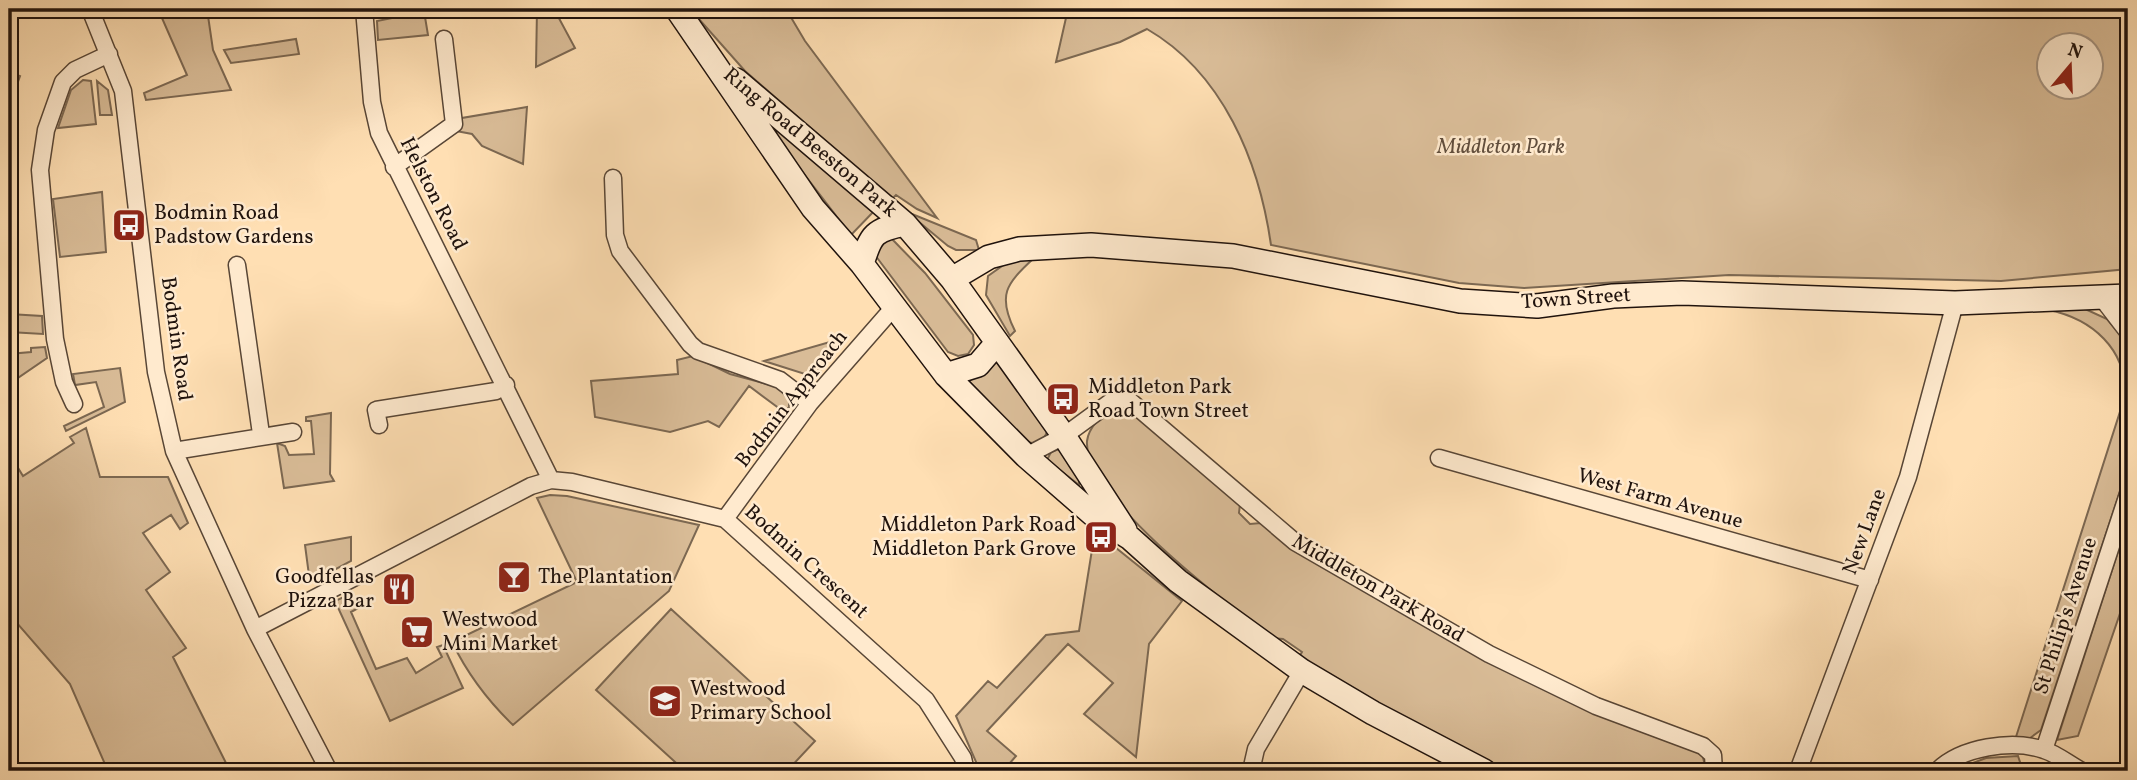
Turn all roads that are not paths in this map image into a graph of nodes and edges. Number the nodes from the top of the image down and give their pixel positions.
1 (90, 9) edge
2 (364, 9) edge
3 (677, 9) edge
4 (444, 40) dead end
5 (109, 54) junction
6 (715, 63) junction
7 (394, 167) junction
8 (613, 178) dead end
9 (905, 224) junction
10 (862, 264) junction
11 (237, 265) dead end
12 (952, 279) junction
13 (2128, 296) edge
14 (2101, 297) junction
15 (1955, 303) junction
16 (894, 307) junction
17 (2128, 332) edge
18 (996, 344) junction
19 (946, 375) junction
20 (506, 385) junction
21 (810, 403) junction
22 (74, 404) dead end
23 (379, 425) dead end
24 (293, 432) dead end
25 (261, 435) junction
26 (1064, 436) junction
27 (174, 451) junction
28 (1026, 456) junction
29 (1439, 458) dead end
30 (551, 480) junction
31 (2128, 494) edge
32 (726, 519) junction
33 (1130, 538) junction
34 (1870, 580) junction
35 (255, 629) junction
36 (1302, 671) junction
37 (2044, 750) junction
38 (329, 771) edge
39 (966, 771) edge
40 (1251, 771) edge
41 (1484, 771) edge
42 (1714, 771) edge
43 (1798, 771) edge
44 (1937, 771) edge
45 (2082, 771) edge

1 - 5 street, Bodmin Road
2 - 7 street, Helston Road
3 - 6 street, Ring Road Beeston Park
4 - 7 street
5 - 22 street
5 - 27 street, Bodmin Road
6 - 9 street, Ring Road Beeston Park
6 - 10 street, Ring Road Beeston Park
7 - 20 street, Helston Road
8 - 21 street
9 - 10 street, Ring Road Beeston Park
9 - 12 street, Ring Road Beeston Park
10 - 16 street, Ring Road Beeston Park
11 - 25 street
12 - 15 street, Town Street
12 - 18 street
13 - 14 street, Town Street
14 - 15 street, Town Street
14 - 17 street
15 - 34 street, New Lane
16 - 19 street
16 - 21 street, Bodmin Approach
18 - 19 street
18 - 26 street
19 - 28 street
20 - 23 street
20 - 30 street, Helston Road
21 - 32 street, Bodmin Approach
24 - 25 street
25 - 27 street
26 - 28 street, Middleton Park Road
26 - 33 street
26 - 42 street, Middleton Park Road
27 - 35 street, Bodmin Road
28 - 33 street
29 - 34 street, West Farm Avenue
30 - 32 street, Bodmin Crescent
30 - 35 street
31 - 37 street, St Philip's Avenue
32 - 39 street, Bodmin Crescent
33 - 36 street
34 - 43 street, New Lane
35 - 38 street, Bodmin Road
36 - 40 street
36 - 41 street
37 - 44 street
37 - 45 street

